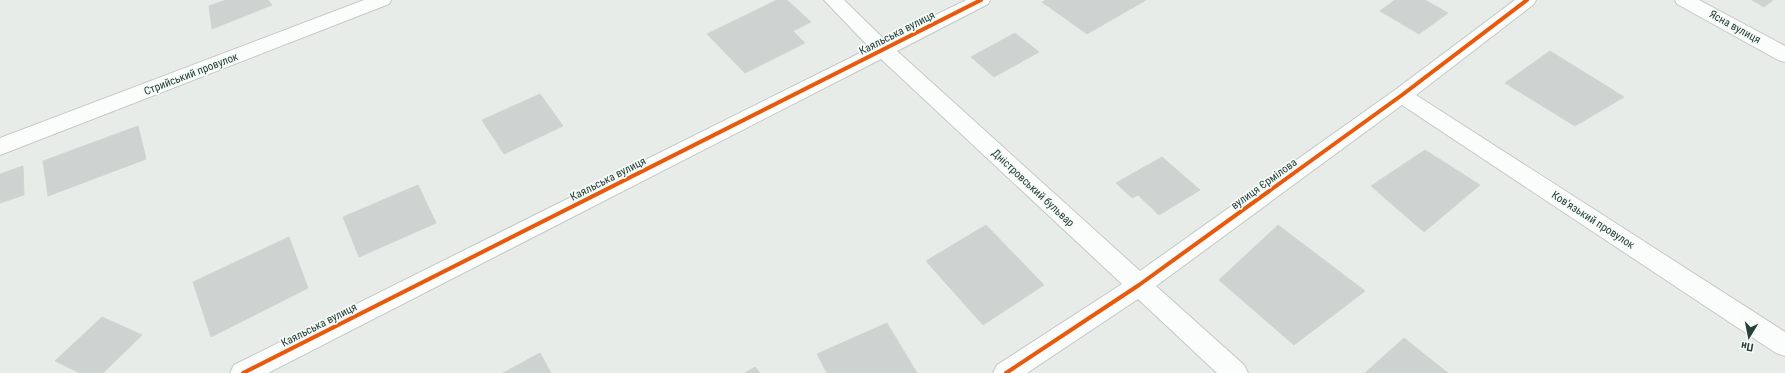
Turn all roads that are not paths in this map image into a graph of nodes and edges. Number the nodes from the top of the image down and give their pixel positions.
1 (382, 0) edge
2 (833, 0) edge
3 (981, 0) edge
4 (1527, 0) edge
5 (1684, 0) edge
6 (884, 50) junction
7 (1785, 55) edge
8 (1402, 96) junction
9 (0, 147) edge
10 (1139, 285) junction
11 (1785, 345) edge
12 (242, 373) edge
13 (1006, 373) edge
14 (1236, 373) edge

1 - 9 street, Стрийський провулок
2 - 6 street, Дністровський бульвар
3 - 6 street, Каяльська вулиця
4 - 8 street, вулиця Єрмілова
5 - 7 street, Ясна вулиця
6 - 10 street, Дністровський бульвар
6 - 12 street, Каяльська вулиця
8 - 10 street, вулиця Єрмілова
8 - 11 street, Ков'язький провулок
10 - 13 street, вулиця Єрмілова
10 - 14 street, Дністровський бульвар

